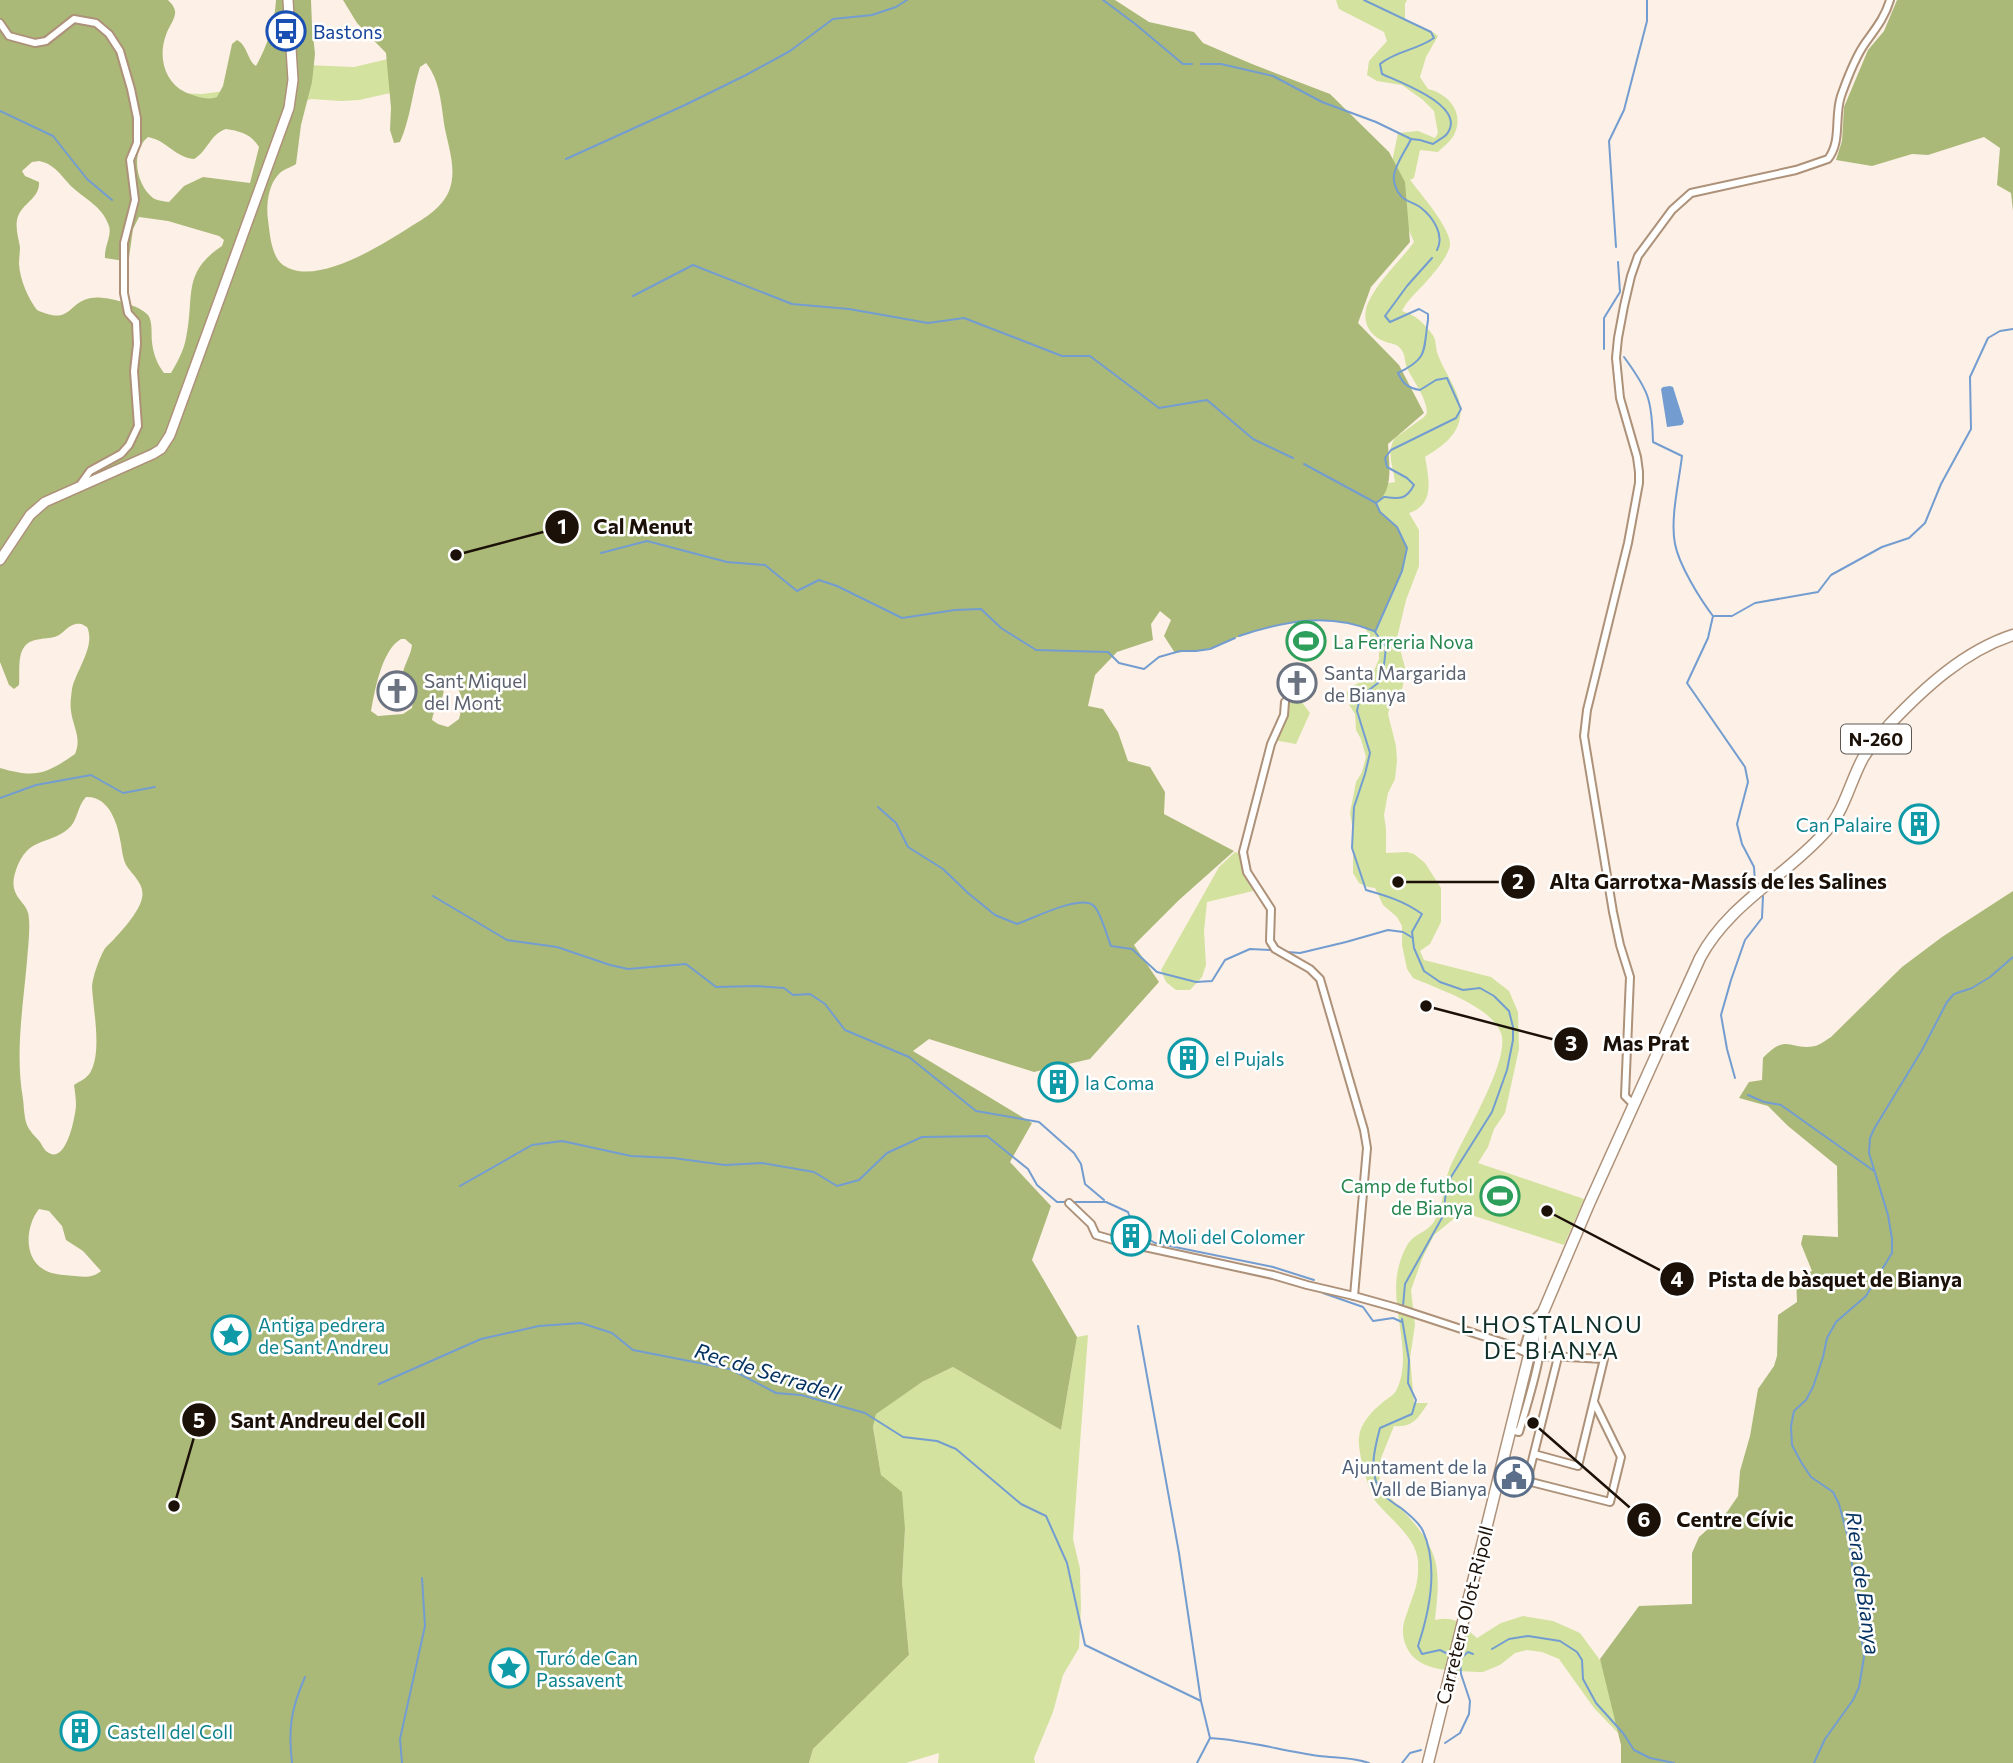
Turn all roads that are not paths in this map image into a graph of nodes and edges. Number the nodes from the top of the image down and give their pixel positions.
1 (288, 0) edge
2 (1890, 0) edge
3 (0, 23) edge
4 (79, 487) junction
5 (0, 560) edge
6 (2013, 635) edge
7 (1285, 702) dead end
8 (1633, 1104) junction
9 (1069, 1203) dead end
10 (1354, 1296) junction
11 (1544, 1310) junction
12 (1530, 1351) junction
13 (1549, 1356) junction
14 (1558, 1357) junction
15 (1539, 1358) junction
16 (1594, 1402) junction
17 (1510, 1430) junction
18 (1534, 1454) junction
19 (1428, 1763) edge

1 - 4 main road
2 - 8 street
3 - 4 street
4 - 5 main road
6 - 8 main road, Carretera Olot-Ripoll / N-260
7 - 10 street
8 - 11 main road, Carretera Olot-Ripoll / N-260
9 - 10 street
10 - 12 street
11 - 12 main road, Carretera Olot-Ripoll / N-260
11 - 12 street
12 - 13 street
12 - 15 street
12 - 15 street
12 - 17 main road, Carretera Olot-Ripoll / N-260
13 - 14 street
13 - 15 street
14 - 16 street
14 - 18 street
15 - 17 street
16 - 18 street
16 - 18 street
17 - 19 main road, Carretera Olot-Ripoll / N-260

